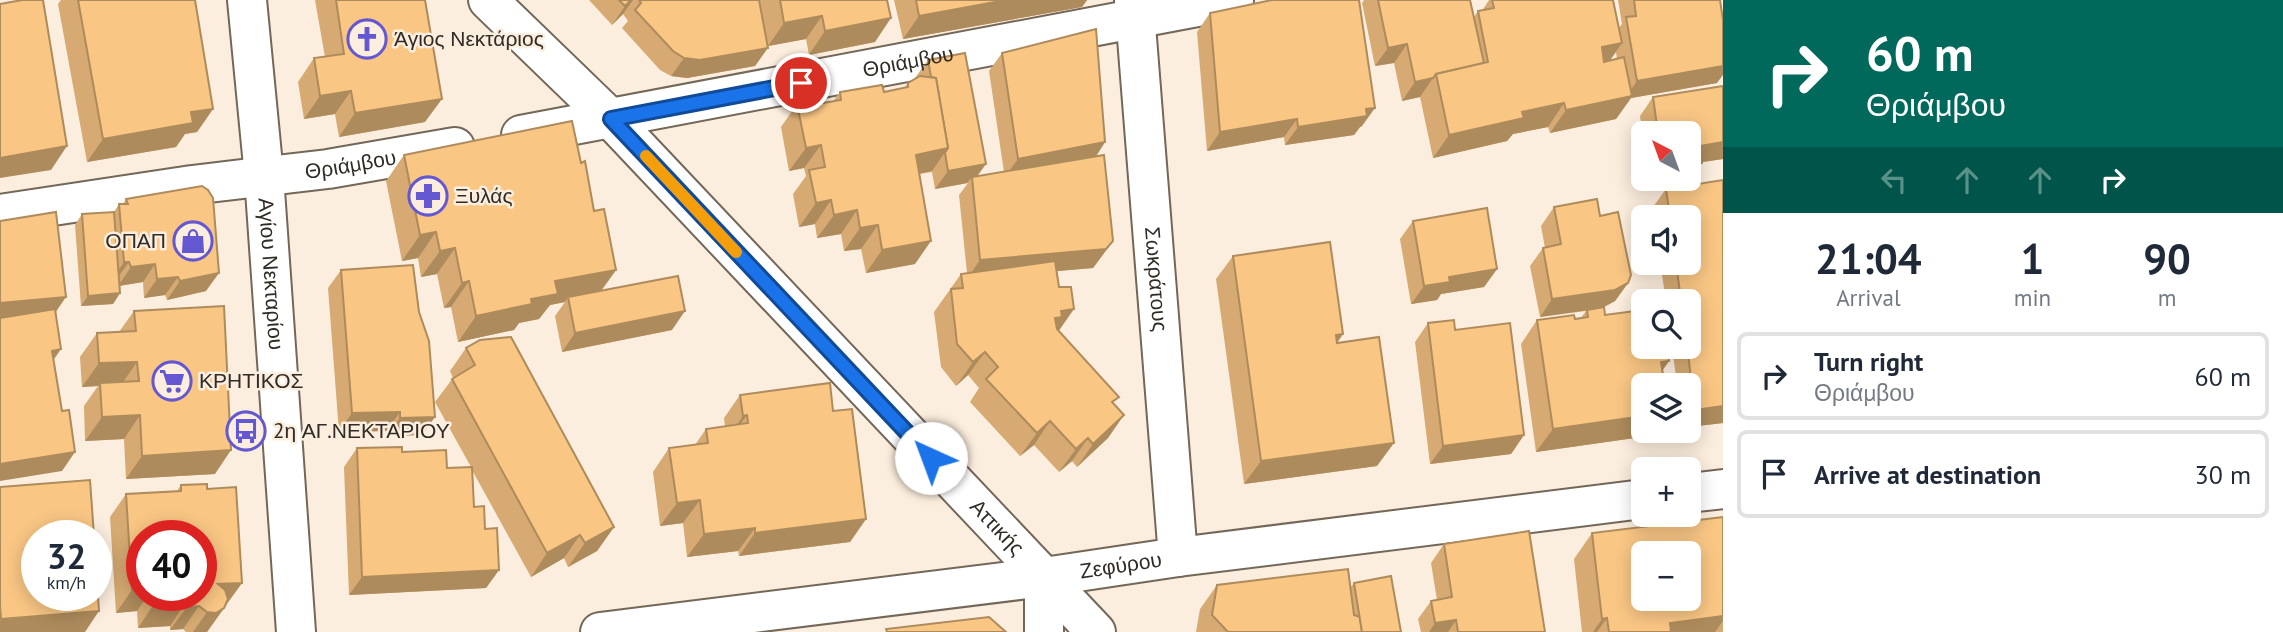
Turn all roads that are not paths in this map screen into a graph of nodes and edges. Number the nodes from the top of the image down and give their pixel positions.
1 (247, 0) edge
2 (488, 0) edge
3 (1234, 0) edge
4 (1135, 9) edge
5 (611, 119) junction
6 (264, 176) junction
7 (0, 214) edge
8 (1723, 489) edge
9 (1701, 492) edge
10 (1631, 500) edge
11 (1178, 557) junction
12 (1044, 577) junction
13 (296, 632) edge
14 (602, 632) edge
15 (1044, 632) edge
16 (1096, 632) edge

1 - 6 street, Αγίου Νεκταρίου
2 - 5 street, Αττικής
3 - 4 street, Θριάμβου
4 - 5 street, Θριάμβου
4 - 11 street, Σωκράτους
5 - 6 street, Θριάμβου
5 - 12 street, Αττικής
6 - 7 street, Θριάμβου
6 - 13 street, Αγίου Νεκταρίου
8 - 9 street
10 - 11 street, Ζεφύρου
11 - 12 street, Ζεφύρου
12 - 14 street, Ζεφύρου
12 - 15 street
12 - 16 street, Αττικής

